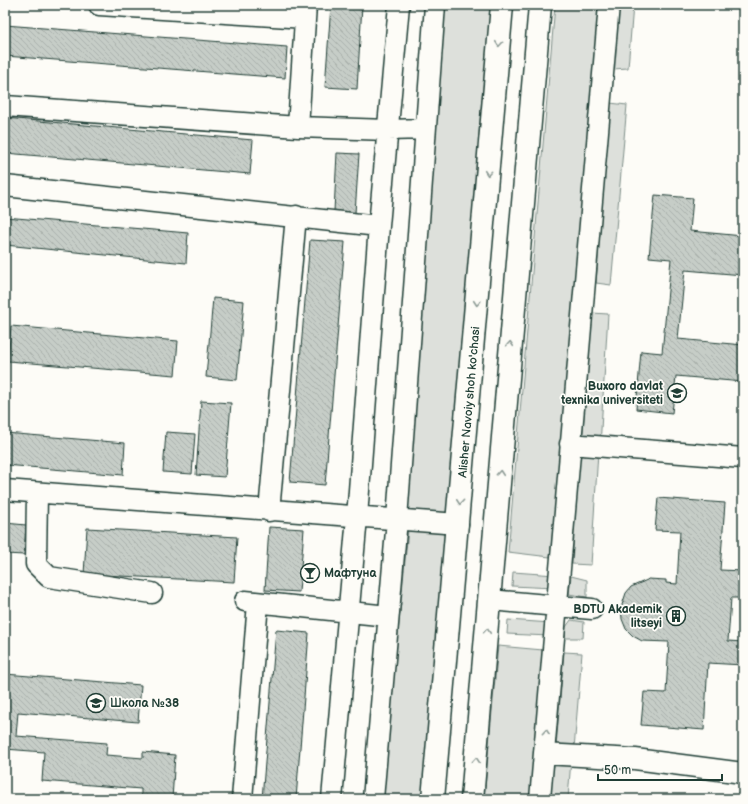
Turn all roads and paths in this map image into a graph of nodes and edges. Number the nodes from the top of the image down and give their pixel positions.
1 (98, 5) edge
2 (399, 5) edge
3 (435, 5) edge
4 (502, 5) edge
5 (540, 5) edge
6 (609, 5) edge
7 (305, 12) edge
8 (5, 106) edge
9 (298, 127) junction
10 (425, 129) junction
11 (388, 130) junction
12 (5, 186) edge
13 (296, 216) junction
14 (379, 226) junction
15 (570, 444) junction
16 (743, 458) edge
17 (5, 490) edge
18 (37, 492) junction
19 (269, 511) junction
20 (357, 517) junction
21 (397, 519) junction
22 (458, 524) junction
23 (152, 593) dead end
24 (490, 600) junction
25 (557, 607) junction
26 (592, 609) dead end
27 (349, 611) junction
28 (388, 616) junction
29 (544, 754) junction
30 (743, 773) edge
31 (242, 799) edge
32 (332, 799) edge
33 (373, 799) edge
34 (433, 799) edge
35 (472, 799) edge
36 (540, 799) edge

1 - 7 street
2 - 11 street
3 - 10 street
4 -> 22 main road, Alisher Navoiy shoh ko'chasi
24 -> 5 main road
6 - 15 street
7 - 9 street
8 - 9 street
9 - 11 street
10 - 11 street
10 - 21 street
11 - 14 street
12 - 13 street
13 - 14 street
13 - 19 street
14 - 20 street
15 - 16 street
15 - 25 street
17 - 18 street
18 - 19 street
18 - 23 street
19 - 20 street
20 - 21 street
20 - 27 street
21 - 22 street
21 - 28 street
22 - 34 main road, Alisher Navoiy shoh ko'chasi
24 - 25 street
35 -> 24 main road
25 - 26 street
29 -> 25 street
27 - 28 street
27 - 31 street
27 - 32 street
28 - 33 street
29 - 30 street
29 - 36 street

